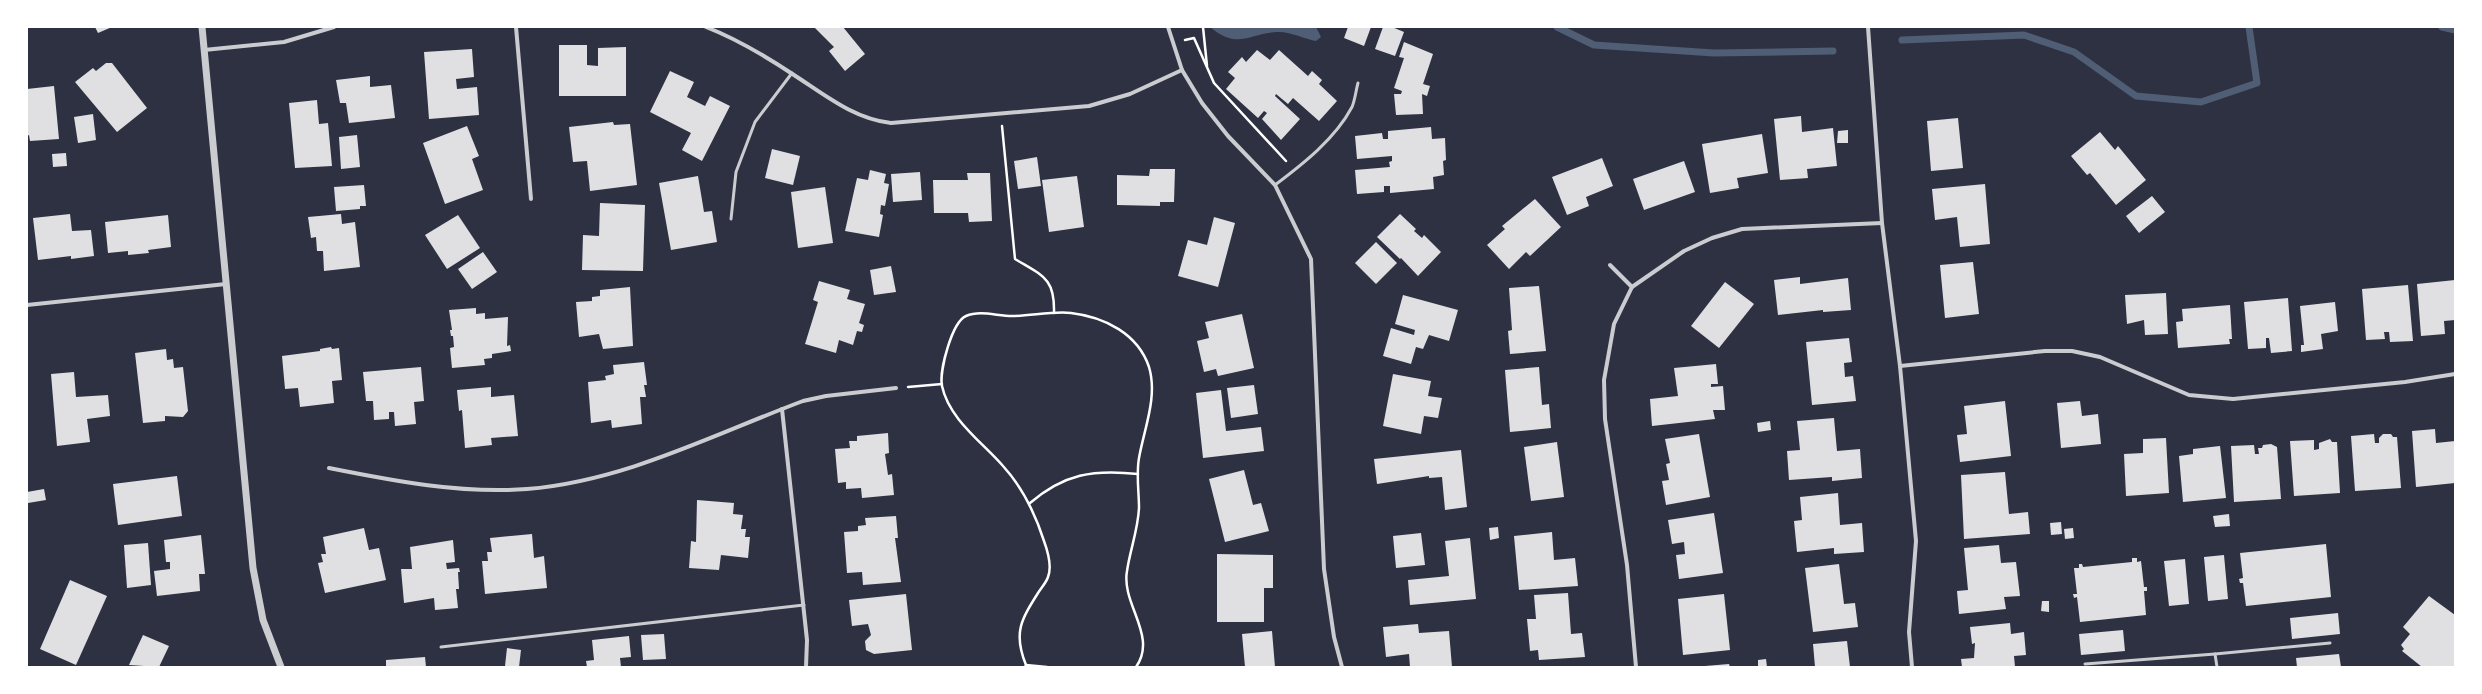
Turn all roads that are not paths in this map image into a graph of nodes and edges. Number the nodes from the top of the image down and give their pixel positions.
1 (202, 27) edge
2 (334, 27) edge
3 (516, 27) edge
4 (706, 27) edge
5 (1168, 27) edge
6 (1868, 27) edge
7 (204, 50) junction
8 (1182, 70) junction
9 (792, 73) junction
10 (1358, 83) dead end
11 (1275, 185) junction
12 (532, 198) dead end
13 (732, 219) dead end
14 (1882, 224) junction
15 (1610, 265) dead end
16 (226, 284) junction
17 (1632, 287) junction
18 (27, 305) edge
19 (1900, 366) junction
20 (2455, 374) edge
21 (896, 388) road end
22 (782, 409) junction
23 (329, 468) dead end
24 (804, 605) junction
25 (2330, 643) dead end
26 (441, 647) dead end
27 (2215, 654) junction
28 (2085, 664) dead end
29 (281, 667) edge
30 (806, 667) edge
31 (1342, 667) edge
32 (1636, 667) edge
33 (1912, 667) edge
34 (2217, 667) edge

1 - 7 street
2 - 7 street
3 - 12 street
4 - 9 street
5 - 8 street
6 - 14 street
7 - 16 street
8 - 9 street
8 - 11 street
9 - 13 lane
10 - 11 lane
11 - 31 street
14 - 17 street
14 - 19 street
15 - 17 street
16 - 18 street
16 - 29 street
17 - 32 street
19 - 20 street
19 - 33 street
21 - 22 street
22 - 23 street
22 - 24 street
24 - 26 lane
24 - 30 street
25 - 27 lane
27 - 28 lane
27 - 34 lane

